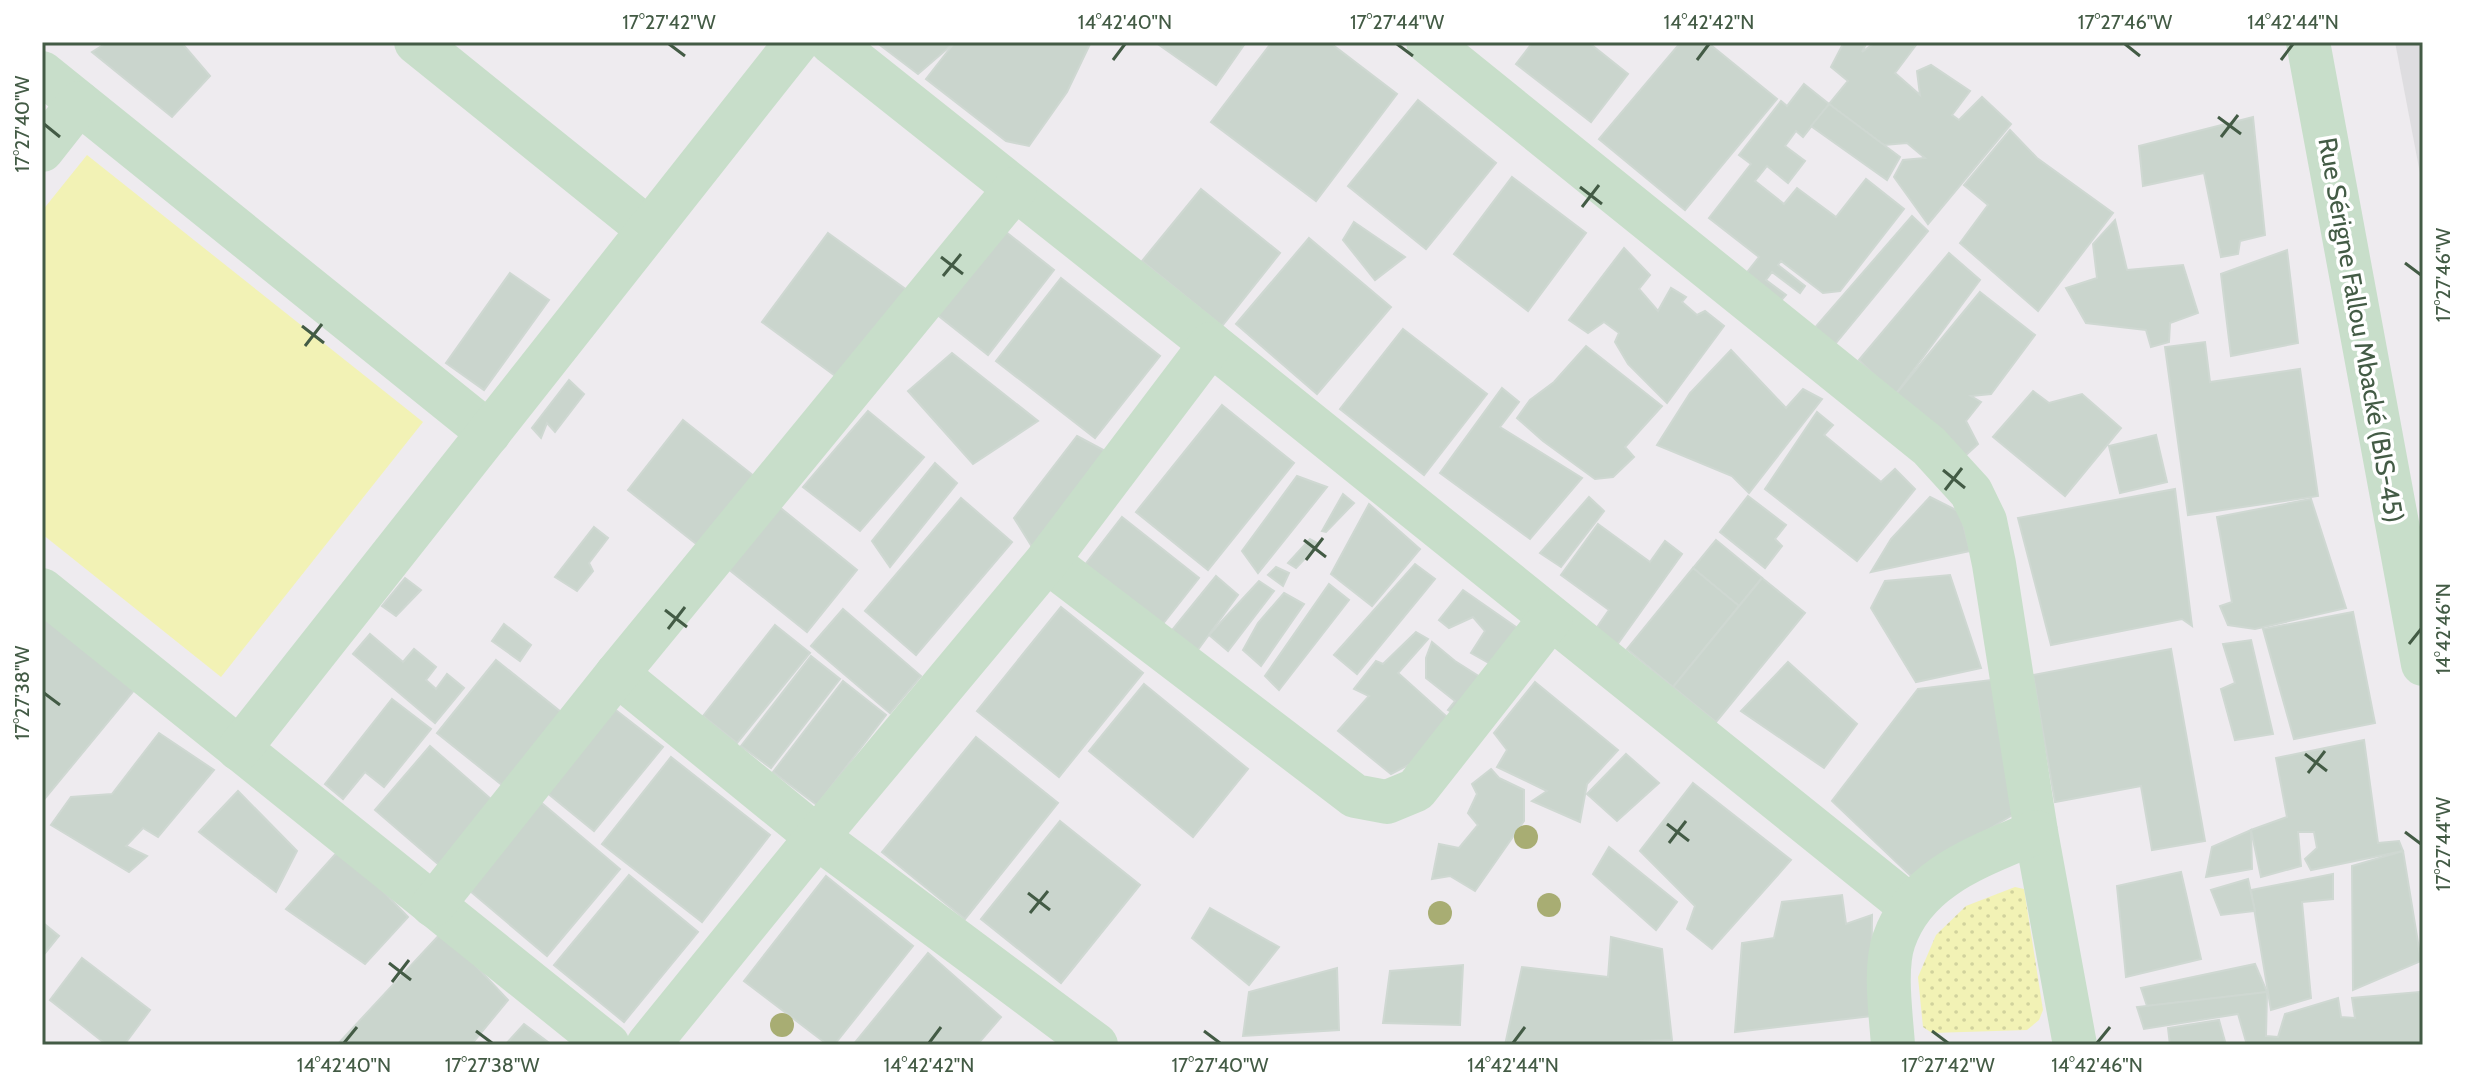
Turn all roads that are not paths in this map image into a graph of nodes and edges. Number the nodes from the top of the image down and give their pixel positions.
1 (416, 42) edge
2 (797, 42) edge
3 (831, 42) edge
4 (1428, 42) edge
5 (2308, 42) edge
6 (42, 73) edge
7 (79, 103) junction
8 (42, 150) edge
9 (1015, 189) junction
10 (648, 229) junction
11 (1211, 344) junction
12 (489, 433) junction
13 (1047, 561) junction
14 (42, 590) edge
15 (1551, 618) junction
16 (2423, 664) edge
17 (617, 674) junction
18 (239, 749) junction
19 (2036, 832) junction
20 (817, 837) junction
21 (433, 905) junction
22 (1911, 907) junction
23 (608, 1045) edge
24 (648, 1045) edge
25 (1096, 1045) edge
26 (1893, 1045) edge
27 (2075, 1045) edge

1 - 10 street
2 - 10 street
3 - 9 street
4 - 19 street
5 - 16 street, Rue Sérigne Fallou Mbacké (BIS-45)
6 - 7 street
7 - 8 street
7 - 12 street
9 - 11 street
9 - 17 street
10 - 12 street
11 - 13 street
11 - 15 street
12 - 18 street
13 - 15 street
13 - 20 street
14 - 18 street
15 - 22 street
17 - 20 street
17 - 21 street
18 - 21 street
19 - 22 street
19 - 27 street
20 - 24 street
20 - 25 street
21 - 23 street
22 - 26 street

